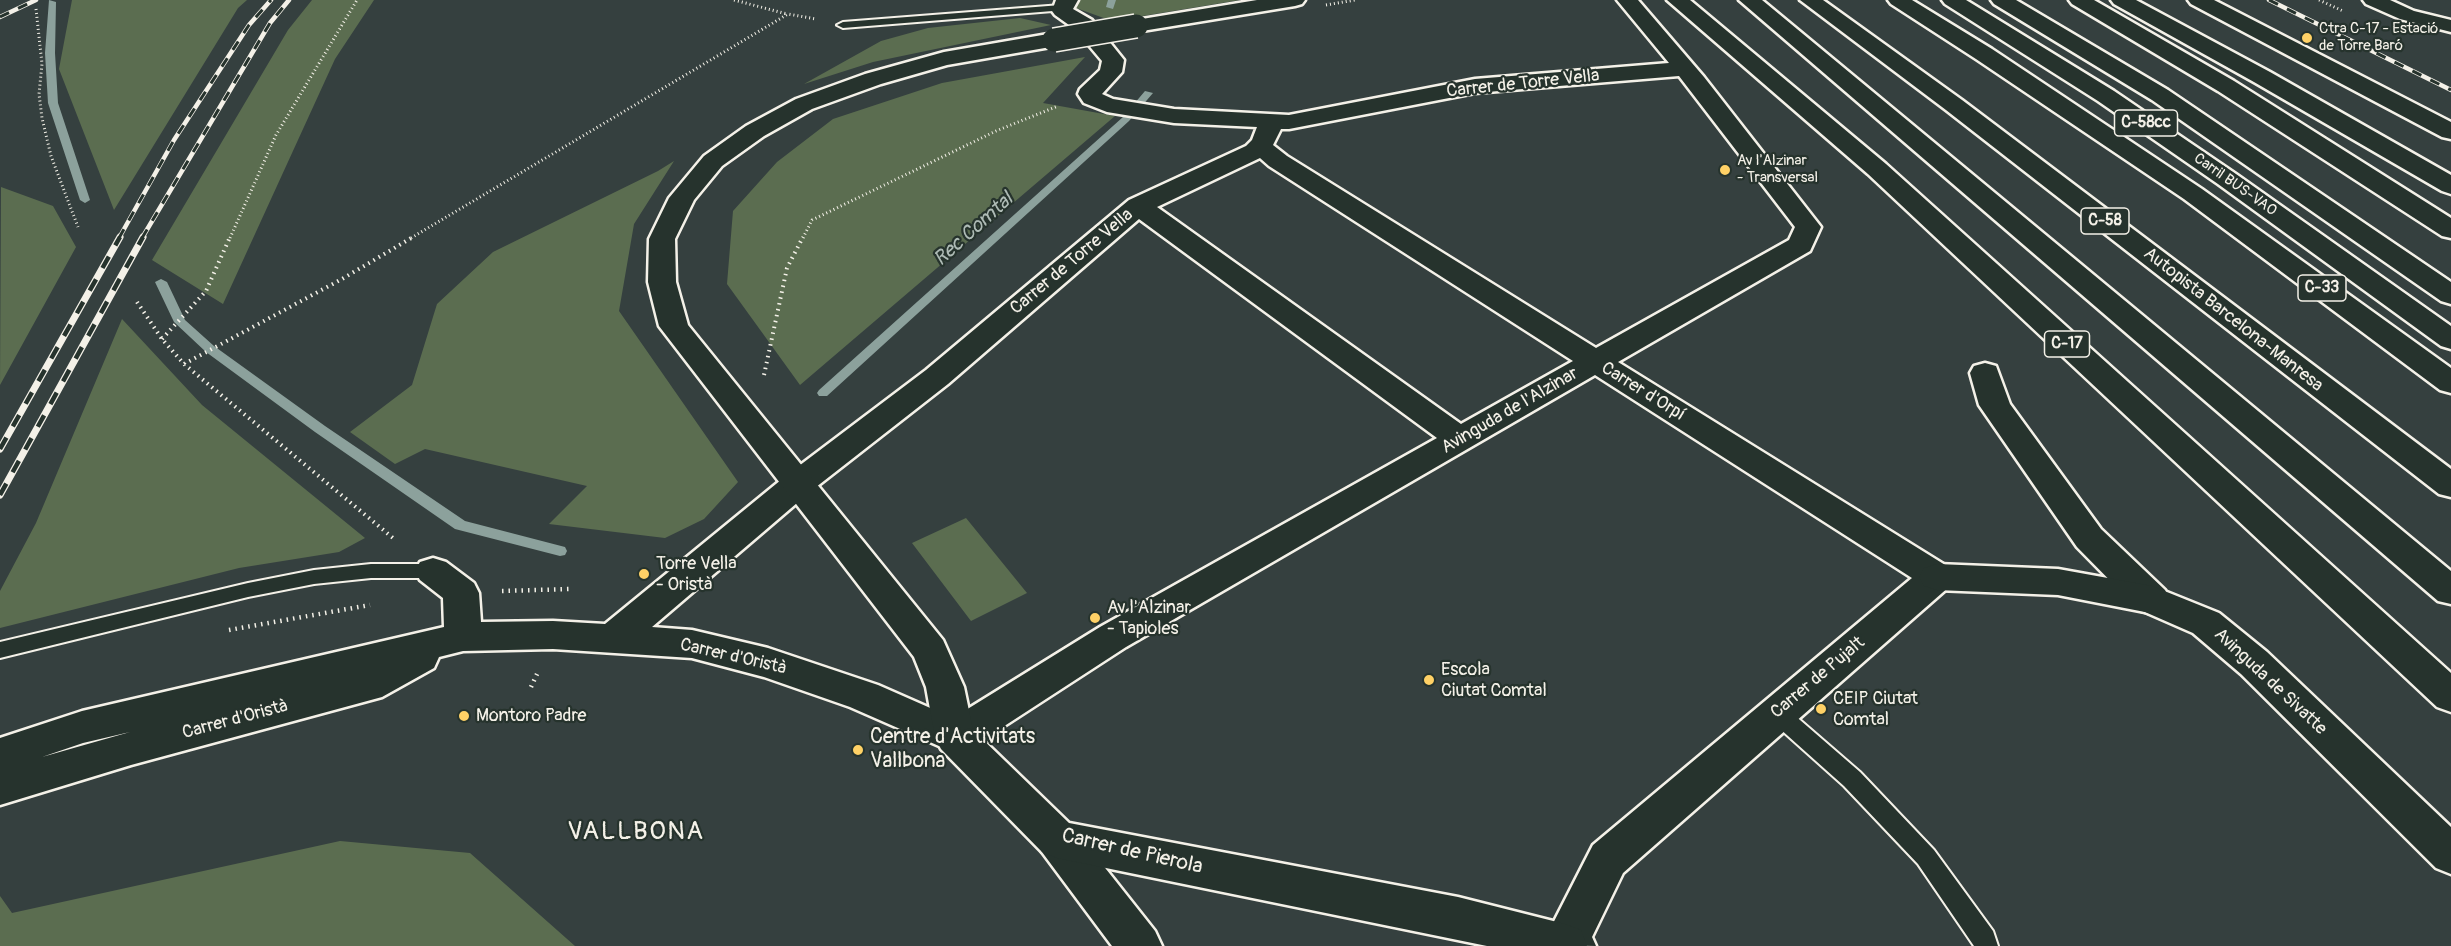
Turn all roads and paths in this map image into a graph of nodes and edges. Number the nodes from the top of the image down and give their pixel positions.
1 (357, 0) edge
2 (734, 0) edge
3 (1295, 0) edge
4 (1627, 0) edge
5 (1677, 0) edge
6 (1749, 0) edge
7 (1810, 0) edge
8 (1898, 0) edge
9 (1952, 0) edge
10 (2001, 0) edge
11 (2079, 0) edge
12 (2121, 0) edge
13 (2198, 0) edge
14 (2319, 0) edge
15 (2373, 0) edge
16 (1064, 4) edge
17 (2329, 5) dead end
18 (36, 9) dead end
19 (788, 14) junction
20 (2407, 15) junction
21 (843, 25) joint
22 (2451, 26) edge
23 (2451, 40) edge
24 (1683, 69) junction
25 (1090, 94) junction
26 (2451, 132) edge
27 (1265, 134) junction
28 (2451, 186) edge
29 (1138, 206) junction
30 (78, 227) dead end
31 (2451, 230) edge
32 (2451, 295) edge
33 (137, 302) dead end
34 (162, 339) junction
35 (2451, 340) edge
36 (1596, 362) junction
37 (184, 364) junction
38 (1985, 373) dead end
39 (764, 375) dead end
40 (2451, 383) edge
41 (1461, 440) junction
42 (799, 483) junction
43 (2451, 486) edge
44 (433, 571) junction
45 (1937, 577) junction
46 (571, 589) dead end
47 (2451, 591) edge
48 (461, 593) junction
49 (2152, 600) junction
50 (375, 605) dead end
51 (226, 630) dead end
52 (463, 637) junction
53 (614, 638) junction
54 (0, 650) edge
55 (538, 671) dead end
56 (531, 687) dead end
57 (2451, 696) edge
58 (1777, 713) junction
59 (955, 737) junction
60 (0, 755) edge
61 (0, 786) edge
62 (1057, 839) junction
63 (2451, 855) edge
64 (1569, 945) edge
65 (1139, 946) edge
66 (1986, 946) edge

1 - 34 path
2 - 19 path
3 - 42 main road, bridge
4 - 24 main road, Avinguda de l'Alzinar
5 - 57 main road, C-17
6 - 47 main road
7 - 43 main road, Autopista Barcelona-Manresa / C-58
8 - 40 main road, C-33
9 - 35 main road, Carril BUS-VAO / C-58cc
10 - 32 main road
11 - 31 main road
12 - 28 main road
13 - 26 main road
14 - 17 path
15 - 20 main road
16 - 21 lane
16 - 25 main road
18 - 30 path
19 - 21 path
19 - 37 path
20 - 22 main road
20 - 23 main road
24 - 27 main road, Carrer de Torre Vella
24 - 36 main road, Avinguda de l'Alzinar
25 - 27 main road
25 - 39 path
27 - 29 main road, Carrer de Torre Vella
27 - 36 main road, Carrer d'Orpí
29 - 41 main road
29 - 42 main road, Carrer de Torre Vella
33 - 34 path
34 - 37 path
36 - 41 main road, Avinguda de l'Alzinar
36 - 45 main road, Carrer d'Orpí
37 - 44 path
38 - 49 main road, Avinguda de Sivatte
41 - 59 main road, Avinguda de l'Alzinar
42 - 53 main road, Carrer de Torre Vella
42 - 59 main road
44 - 48 main road
44 - 54 lane
45 - 49 main road
45 - 58 main road, Carrer de Pujalt
46 - 48 path
48 - 52 main road
49 - 63 main road, Avinguda de Sivatte
50 - 51 path
52 - 53 main road, Carrer d'Oristà
52 - 60 main road, Carrer d'Oristà
52 - 61 main road, Carrer d'Oristà
53 - 59 main road, Carrer d'Oristà
55 - 56 path
58 - 64 main road, Carrer de Pujalt
58 - 66 lane
59 - 62 main road, Carrer de Pierola
62 - 64 main road, Carrer de Pierola
62 - 65 main road

